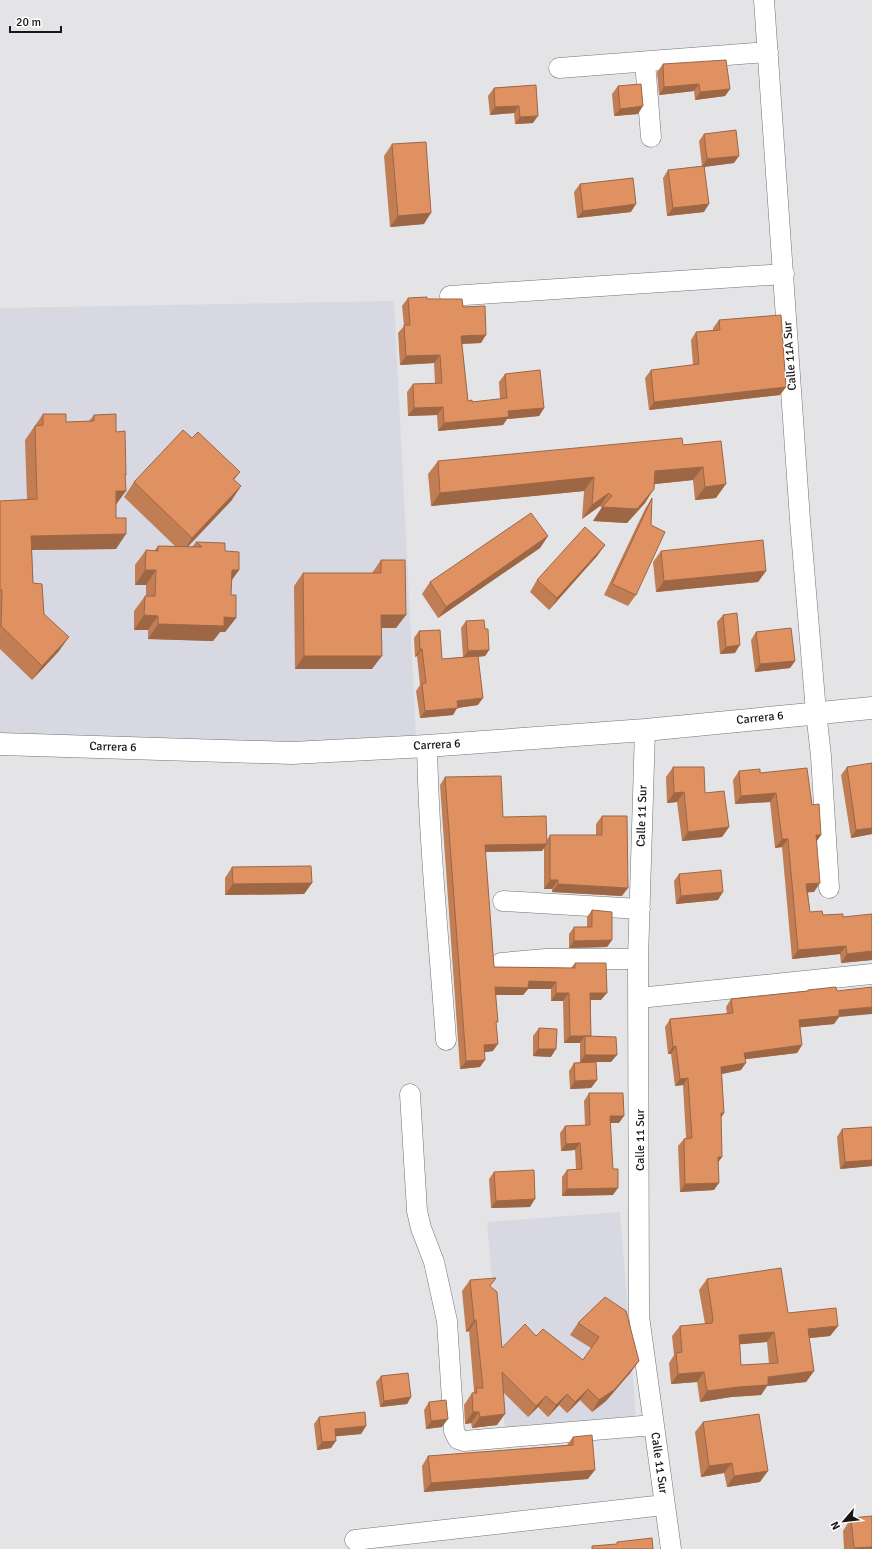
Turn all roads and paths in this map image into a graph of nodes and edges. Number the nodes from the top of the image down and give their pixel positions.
1 (764, 0) edge
2 (768, 52) junction
3 (645, 62) junction
4 (559, 68) dead end
5 (651, 137) dead end
6 (784, 274) junction
7 (450, 296) dead end
8 (872, 708) edge
9 (816, 712) junction
10 (645, 730) junction
11 (0, 744) edge
12 (427, 746) junction
13 (829, 888) dead end
14 (503, 901) dead end
15 (640, 909) junction
16 (638, 959) junction
17 (500, 963) dead end
18 (872, 974) edge
19 (639, 998) junction
20 (446, 1040) dead end
21 (410, 1094) dead end
22 (654, 1424) junction
23 (664, 1506) junction
24 (355, 1540) dead end
25 (671, 1549) edge

1 - 2 street, Calle 11A Sur
2 - 3 street
2 - 6 street, Calle 11A Sur
3 - 4 street
3 - 5 street
6 - 7 street
6 - 9 street, Calle 11A Sur
8 - 9 main road, Carrera 6
9 - 10 main road, Carrera 6
9 - 13 street, Calle 11A Sur
10 - 12 main road, Carrera 6
10 - 15 street, Calle 11 Sur
11 - 12 main road, Carrera 6
12 - 20 street
14 - 15 street
15 - 16 street, Calle 11 Sur
16 - 17 street
16 - 19 street, Calle 11 Sur
18 - 19 street
19 - 22 street, Calle 11 Sur
21 - 22 street
22 - 23 street, Calle 11 Sur
23 - 24 street
23 - 25 street, Calle 11 Sur

